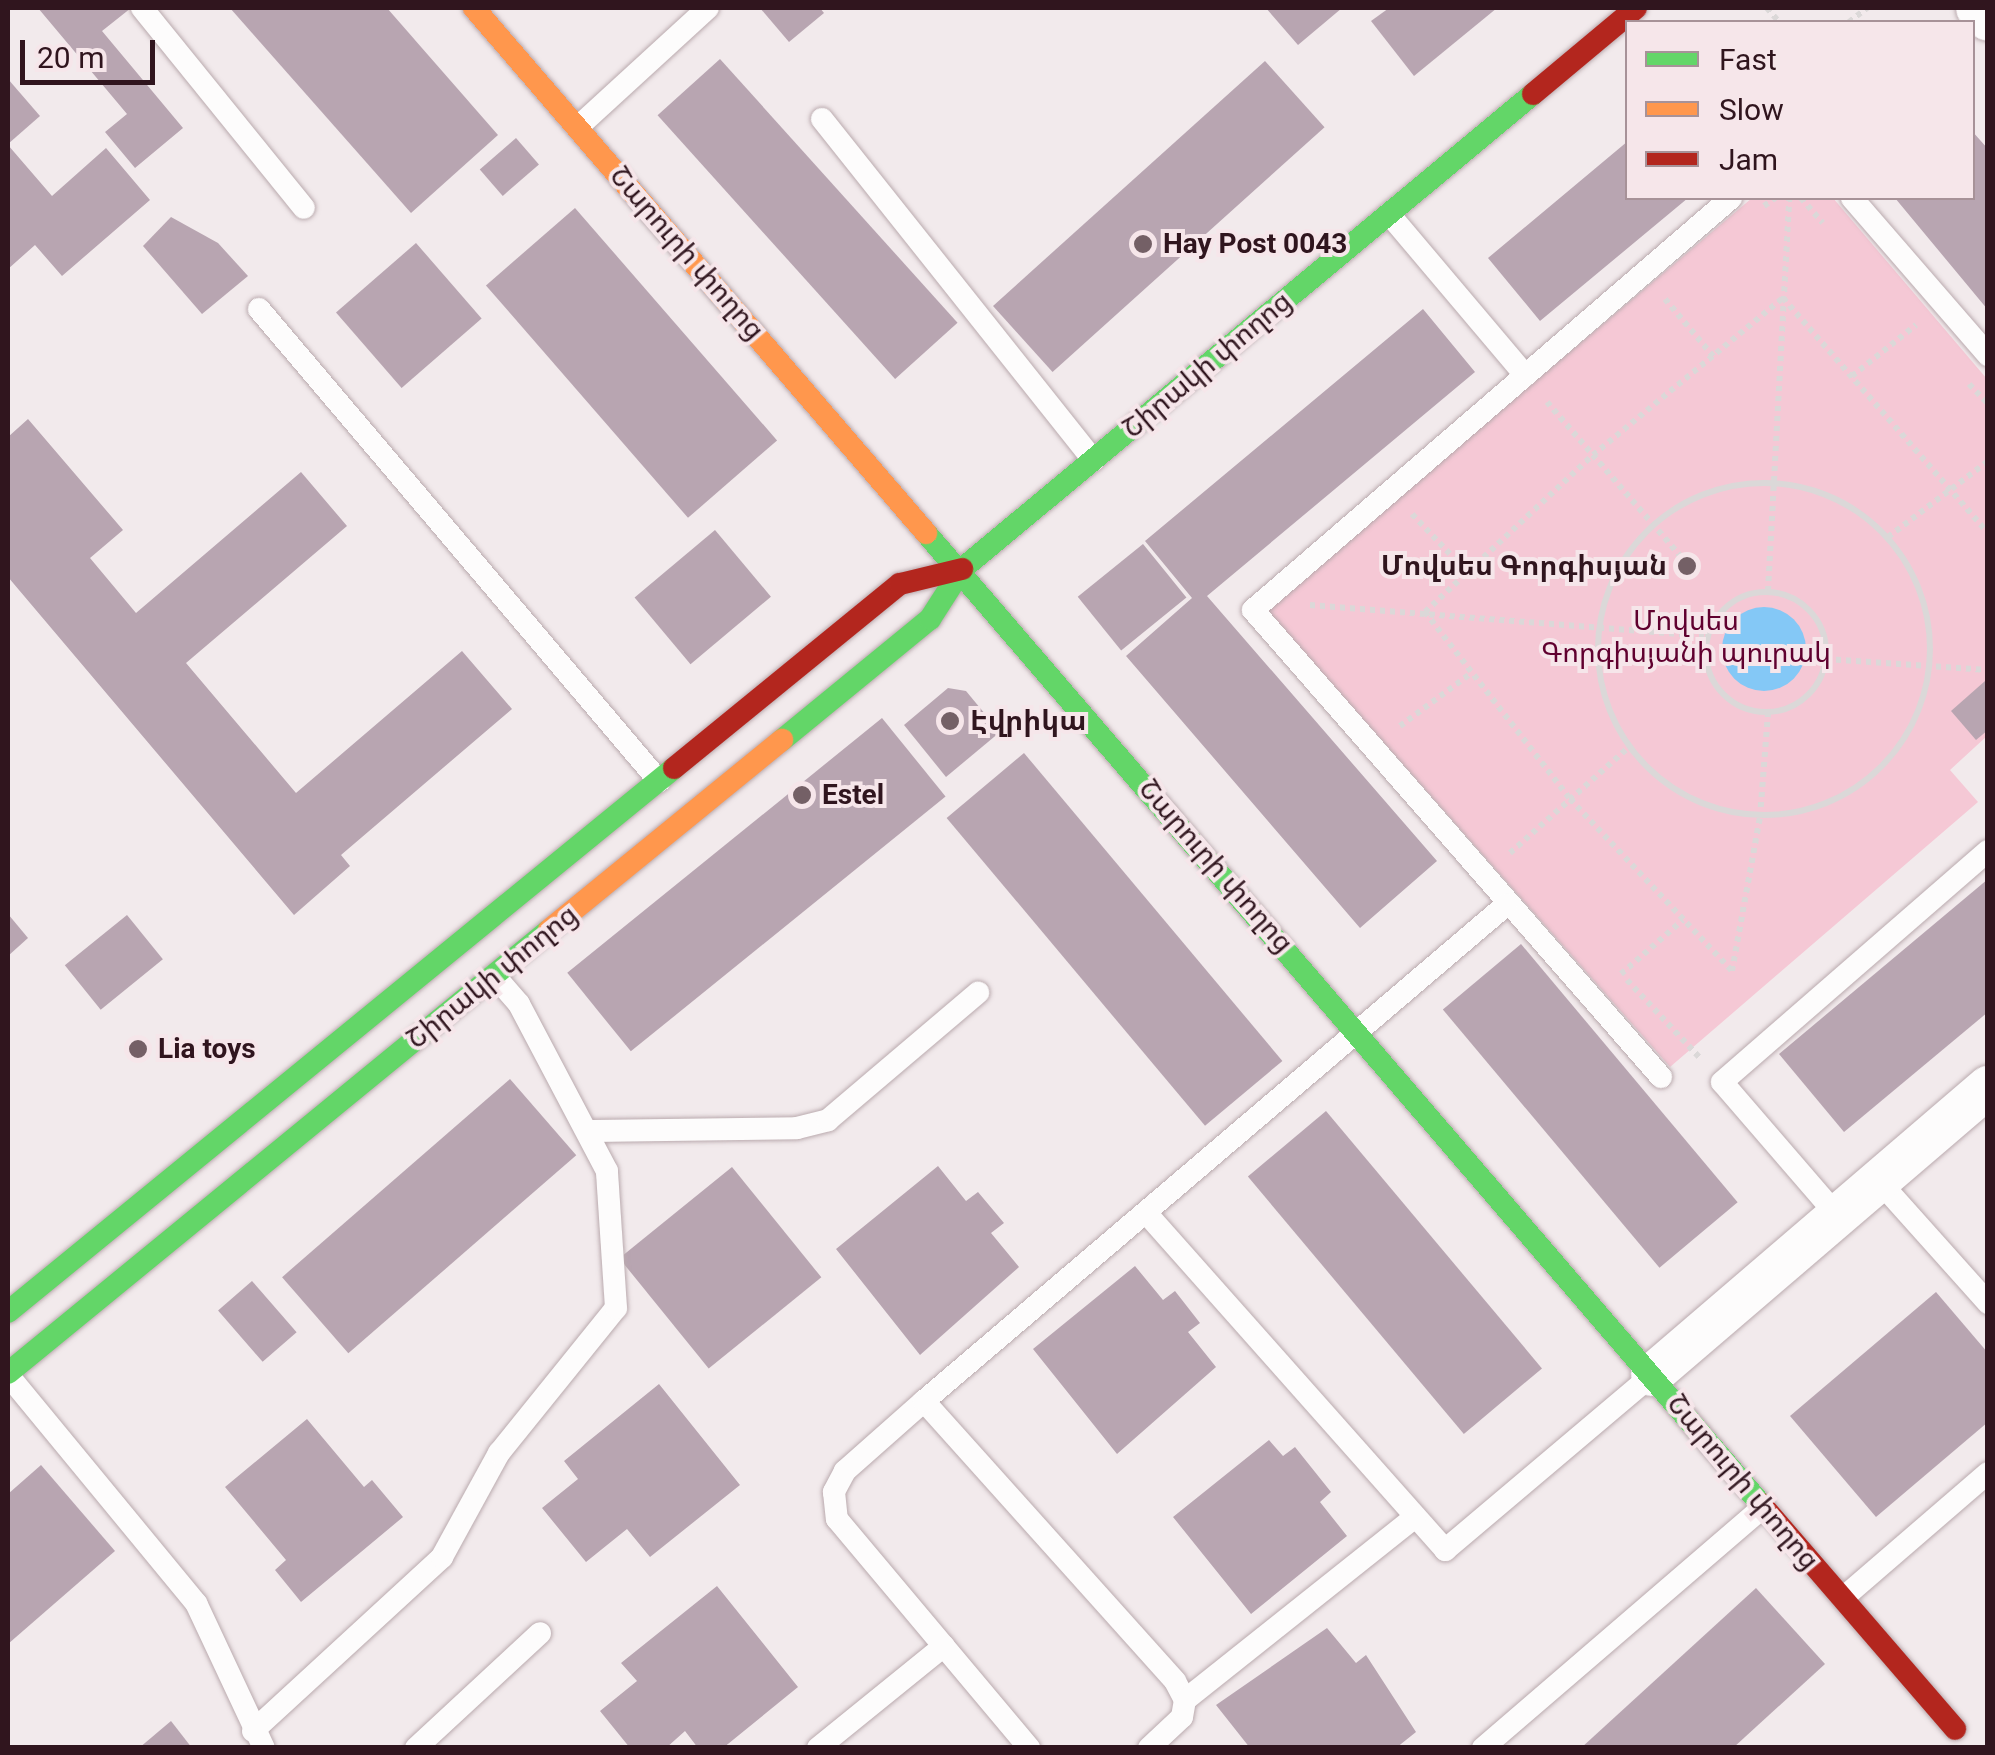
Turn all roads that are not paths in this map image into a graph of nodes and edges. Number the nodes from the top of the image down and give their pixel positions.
1 (142, 8) edge
2 (474, 8) edge
3 (708, 8) edge
4 (1636, 8) edge
5 (1976, 8) edge
6 (1988, 20) edge
7 (822, 119) dead end
8 (578, 128) junction
9 (1729, 200) edge
10 (1854, 200) edge
11 (304, 208) dead end
12 (1388, 214) junction
13 (259, 309) dead end
14 (1988, 355) edge
15 (1531, 383) junction
16 (1093, 460) junction
17 (962, 569) junction
18 (659, 781) junction
19 (1988, 851) edge
20 (1506, 905) junction
21 (494, 975) junction
22 (978, 993) dead end
23 (1358, 1032) junction
24 (1661, 1077) dead end
25 (1988, 1086) edge
26 (592, 1130) junction
27 (1878, 1180) junction
28 (1836, 1214) junction
29 (1148, 1215) junction
30 (1988, 1303) edge
31 (8, 1312) edge
32 (8, 1374) edge
33 (1652, 1375) junction
34 (924, 1401) junction
35 (1988, 1474) edge
36 (1764, 1506) junction
37 (1415, 1517) junction
38 (1843, 1598) junction
39 (540, 1633) dead end
40 (944, 1646) junction
41 (1185, 1700) junction
42 (1955, 1729) dead end
43 (259, 1739) edge
44 (416, 1748) edge
45 (818, 1748) edge
46 (1029, 1748) edge
47 (1149, 1748) edge
48 (1483, 1748) edge

1 - 11 lane
2 - 8 main road, Շարուրի փողոց
3 - 8 lane
4 - 12 main road, Շիրակի փողոց
5 - 6 street
7 - 16 lane
8 - 17 main road, Շարուրի փողոց
9 - 15 lane
10 - 14 lane
12 - 15 lane
12 - 16 main road, Շիրակի փողոց
13 - 18 lane
15 - 20 lane
16 - 17 main road, Շիրակի փողոց
17 - 18 main road, Շիրակի փողոց
17 - 21 main road, Շիրակի փողոց
17 - 23 main road, Շարուրի փողոց
18 - 31 main road, Շիրակի փողոց
19 - 28 lane
20 - 23 lane
20 - 24 lane
21 - 26 lane
21 - 32 main road, Շիրակի փողոց
22 - 26 lane
23 - 29 lane
23 - 33 main road, Շարուրի փողոց
25 - 27 street
26 - 43 lane
27 - 28 street
27 - 30 lane
28 - 33 street
29 - 34 lane
29 - 37 lane
32 - 43 lane
33 - 36 main road, Շարուրի փողոց
33 - 37 lane
34 - 40 lane
34 - 41 lane
35 - 38 lane
36 - 38 main road, Շարուրի փողոց
36 - 48 lane
37 - 41 lane
38 - 42 main road, Շարուրի փողոց
39 - 44 lane
40 - 45 lane
40 - 46 lane
41 - 47 lane

